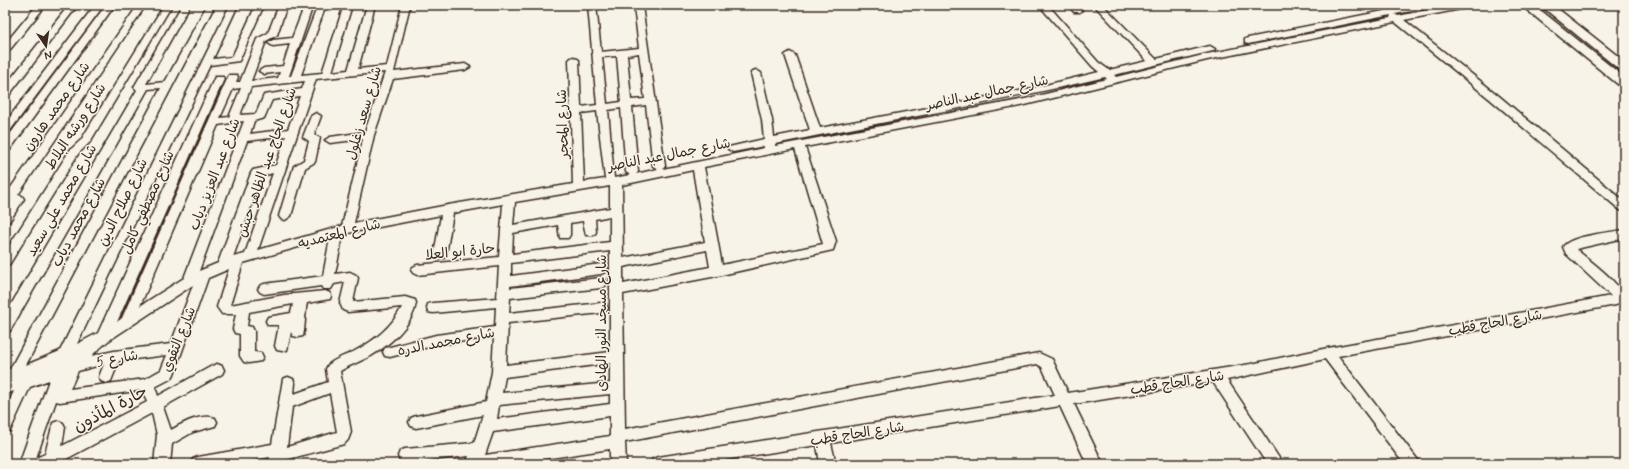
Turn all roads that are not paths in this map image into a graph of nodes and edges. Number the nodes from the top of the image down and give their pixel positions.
1 (42, 5) edge
2 (74, 5) edge
3 (100, 5) edge
4 (111, 5) edge
5 (142, 5) edge
6 (168, 5) edge
7 (186, 5) edge
8 (211, 5) edge
9 (234, 5) edge
10 (260, 5) edge
11 (284, 5) edge
12 (309, 5) edge
13 (322, 5) edge
14 (348, 5) edge
15 (371, 5) edge
16 (406, 5) edge
17 (592, 5) edge
18 (1043, 5) edge
19 (1098, 5) edge
20 (1429, 5) edge
21 (1466, 5) edge
22 (1527, 5) edge
23 (1546, 5) edge
24 (638, 6) dead end
25 (1393, 16) junction
26 (296, 40) junction
27 (273, 43) dead end
28 (5, 50) edge
29 (643, 50) junction
30 (622, 52) junction
31 (790, 55) dead end
32 (597, 56) junction
33 (574, 60) dead end
34 (1153, 62) junction
35 (205, 63) junction
36 (465, 67) dead end
37 (1624, 67) edge
38 (286, 68) junction
39 (264, 71) dead end
40 (390, 72) junction
41 (756, 72) dead end
42 (352, 73) junction
43 (1107, 74) junction
44 (326, 76) junction
45 (311, 78) junction
46 (219, 79) junction
47 (295, 79) junction
48 (196, 81) junction
49 (282, 81) junction
50 (1115, 81) junction
51 (231, 82) junction
52 (246, 82) junction
53 (1624, 83) edge
54 (168, 84) junction
55 (141, 87) junction
56 (306, 92) junction
57 (5, 94) edge
58 (650, 101) junction
59 (626, 104) junction
60 (602, 107) junction
61 (576, 111) junction
62 (252, 117) junction
63 (233, 119) junction
64 (214, 122) junction
65 (294, 127) junction
66 (5, 130) edge
67 (816, 132) junction
68 (246, 134) junction
69 (369, 135) junction
70 (330, 140) dead end
71 (799, 144) junction
72 (769, 146) junction
73 (5, 149) edge
74 (698, 164) junction
75 (659, 166) junction
76 (280, 168) junction
77 (632, 172) junction
78 (612, 180) junction
79 (596, 184) joint
80 (579, 187) junction
81 (509, 199) junction
82 (8, 200) edge
83 (1624, 207) edge
84 (448, 209) junction
85 (616, 211) junction
86 (285, 216) dead end
87 (589, 216) junction
88 (5, 219) edge
89 (564, 221) junction
90 (342, 230) junction
91 (507, 230) junction
92 (590, 232) dead end
93 (1624, 234) edge
94 (564, 235) dead end
95 (616, 246) junction
96 (712, 246) junction
97 (440, 255) dead end
98 (244, 258) junction
99 (506, 260) junction
100 (5, 262) edge
101 (616, 264) junction
102 (224, 265) junction
103 (601, 269) dead end
104 (417, 270) dead end
105 (717, 271) junction
106 (203, 274) junction
107 (329, 280) junction
108 (189, 281) junction
109 (600, 283) dead end
110 (264, 289) dead end
111 (617, 290) junction
112 (504, 292) junction
113 (301, 298) junction
114 (242, 308) junction
115 (433, 308) dead end
116 (601, 308) dead end
117 (128, 319) junction
118 (292, 319) junction
119 (273, 321) dead end
120 (502, 325) junction
121 (5, 327) edge
122 (298, 332) dead end
123 (103, 337) junction
124 (282, 346) dead end
125 (176, 349) junction
126 (390, 352) dead end
127 (1328, 353) junction
128 (114, 356) junction
129 (256, 357) dead end
130 (617, 357) junction
131 (66, 364) junction
132 (217, 370) dead end
133 (499, 372) junction
134 (10, 374) edge
135 (1216, 375) junction
136 (106, 377) dead end
137 (25, 383) junction
138 (288, 383) dead end
139 (147, 384) junction
140 (335, 385) junction
141 (5, 388) edge
142 (618, 388) junction
143 (1064, 400) junction
144 (285, 403) junction
145 (493, 404) junction
146 (155, 405) junction
147 (618, 409) junction
148 (210, 422) dead end
149 (416, 422) dead end
150 (488, 426) junction
151 (58, 427) dead end
152 (5, 428) edge
153 (823, 438) junction
154 (618, 439) junction
155 (164, 441) junction
156 (405, 456) dead end
157 (277, 457) edge
158 (423, 459) edge
159 (476, 459) edge
160 (53, 460) edge
161 (27, 464) edge
162 (162, 464) edge
163 (198, 464) edge
164 (618, 464) edge
165 (658, 464) edge
166 (828, 464) edge
167 (1095, 464) edge
168 (1275, 464) edge
169 (1413, 464) edge

1 - 28 street
2 - 57 street
3 - 66 street
4 - 73 street
5 - 82 street, شارع محمد هارون
6 - 100 street, شارع ورشه البلاط
7 - 55 street, شارع محمد علي سعيد
8 - 54 street, شارع محمد دياب
9 - 35 street, شارع صلاح الدين
10 - 35 street
11 - 52 street
12 - 26 street
13 - 47 street
14 - 44 street
15 - 42 street
16 - 40 street, شارع سعد زغلول
17 - 32 street, شارع مسجد النور الهادى
18 - 43 street
19 - 34 street
20 - 25 street, شارع جمال عبد الناصر
21 - 25 street, شارع جمال عبد الناصر
22 - 53 main road
23 - 37 main road
24 - 29 street
25 - 34 street, شارع جمال عبد الناصر
25 - 50 street, شارع جمال عبد الناصر
25 - 83 street
26 - 27 street
26 - 38 street
29 - 30 street
29 - 58 street
30 - 32 street
30 - 59 street
31 - 67 street
32 - 60 street, شارع مسجد النور الهادى
33 - 61 street, شارع المحجر
34 - 43 street, شارع جمال عبد الناصر
35 - 48 street, شارع صلاح الدين
36 - 40 street
38 - 39 street
38 - 49 street
40 - 42 street
40 - 69 street, شارع سعد زغلول
41 - 72 street
42 - 44 street
43 - 50 street
43 - 67 street, شارع جمال عبد الناصر
44 - 45 street
45 - 47 street
45 - 56 street, شارع الحاج عبد الظاهر حبش
46 - 48 street
46 - 51 street
46 - 123 street, شارع مصطفي كامل
47 - 49 street
48 - 131 street, شارع صلاح الدين
49 - 52 street
50 - 71 street, شارع جمال عبد الناصر
51 - 52 street
51 - 64 street
52 - 63 street
54 - 55 street
54 - 134 street, شارع محمد دياب
55 - 121 street, شارع محمد علي سعيد
56 - 62 street, شارع عبد العزيز دياب
56 - 65 street, شارع الحاج عبد الظاهر حبش
58 - 59 street
58 - 75 street
59 - 60 street
59 - 77 street
60 - 61 street
60 - 78 street, شارع مسجد النور الهادى
61 - 80 street, شارع المحجر
62 - 63 street
62 - 68 street, شارع عبد العزيز دياب
63 - 64 street
64 - 117 street
65 - 68 street
65 - 76 street, شارع الحاج عبد الظاهر حبش
65 - 86 street
67 - 72 street, شارع جمال عبد الناصر
68 - 108 street, شارع عبد العزيز دياب
69 - 70 street
69 - 90 street, شارع سعد زغلول
71 - 72 street, شارع جمال عبد الناصر
71 - 105 street
72 - 74 street, شارع جمال عبد الناصر
72 - 75 street, شارع جمال عبد الناصر
74 - 78 street, شارع جمال عبد الناصر
74 - 96 street
75 - 77 street, شارع جمال عبد الناصر
76 - 98 street, شارع الحاج عبد الظاهر حبش
76 - 102 street
77 - 78 street, شارع جمال عبد الناصر
78 - 79 street, شارع جمال عبد الناصر
78 - 85 street, شارع مسجد النور الهادى
79 - 80 street, شارع المعتمديه
80 - 81 street, شارع المعتمديه
81 - 84 street, شارع المعتمديه
81 - 91 street
82 - 88 street, شارع محمد هارون
84 - 90 street, شارع المعتمديه
84 - 97 street
85 - 87 street
85 - 95 street, شارع مسجد النور الهادى
87 - 89 street
87 - 92 street
89 - 91 street
89 - 94 street
90 - 98 street, شارع المعتمديه
90 - 107 street, شارع سعد زغلول
91 - 99 street
93 - 127 street, شارع الحاج قطب
95 - 99 street, حارة ابو العلا
95 - 101 street, شارع مسجد النور الهادى
96 - 101 street
96 - 105 street
98 - 102 street, شارع المعتمديه
98 - 114 street, شارع الحاج عبد الظاهر حبش
99 - 104 street, حارة ابو العلا
99 - 112 street
101 - 111 street, شارع مسجد النور الهادى
102 - 106 street, شارع المعتمديه
103 - 112 street
105 - 111 street
106 - 108 street, شارع المعتمديه
106 - 125 street, شارع التقوي
107 - 110 street
107 - 113 street, شارع سعد زغلول
107 - 140 street
108 - 117 street, شارع المعتمديه
109 - 112 street
111 - 130 street, شارع مسجد النور الهادى
112 - 115 street
112 - 120 street
113 - 114 street
113 - 118 street
114 - 129 street
116 - 120 street, شارع محمد الدره
117 - 123 street, شارع المعتمديه
118 - 119 street
118 - 122 street
118 - 124 street
120 - 126 street, شارع محمد الدره
120 - 133 street
123 - 131 street, شارع المعتمديه
125 - 128 street, شارع 5
125 - 139 street, شارع التقوي
127 - 135 street, شارع الحاج قطب
127 - 169 street
128 - 131 street, شارع 5
128 - 136 street
130 - 133 street
130 - 142 street, شارع مسجد النور الهادى
131 - 134 street, شارع المعتمديه
131 - 137 street, شارع المعتمديه
131 - 139 street
131 - 161 street
132 - 146 street, حارة المأذون
133 - 145 street
135 - 143 street, شارع الحاج قطب
135 - 168 street
137 - 141 street, شارع المعتمديه
137 - 152 street
138 - 144 street
139 - 146 street, شارع التقوي
140 - 144 street
140 - 157 street
142 - 145 street
142 - 147 street, شارع مسجد النور الهادى
143 - 153 street, شارع الحاج قطب
143 - 154 street
143 - 167 street
144 - 157 street
145 - 149 street
145 - 150 street
146 - 155 street, شارع التقوي
146 - 160 street, حارة المأذون
147 - 150 street
147 - 154 street, شارع مسجد النور الهادى
148 - 155 street
150 - 159 street
151 - 160 street
153 - 165 street, شارع الحاج قطب
153 - 166 street
154 - 159 street
154 - 164 street, شارع مسجد النور الهادى
155 - 162 street, شارع التقوي
156 - 158 street
157 - 163 street
158 - 159 street

